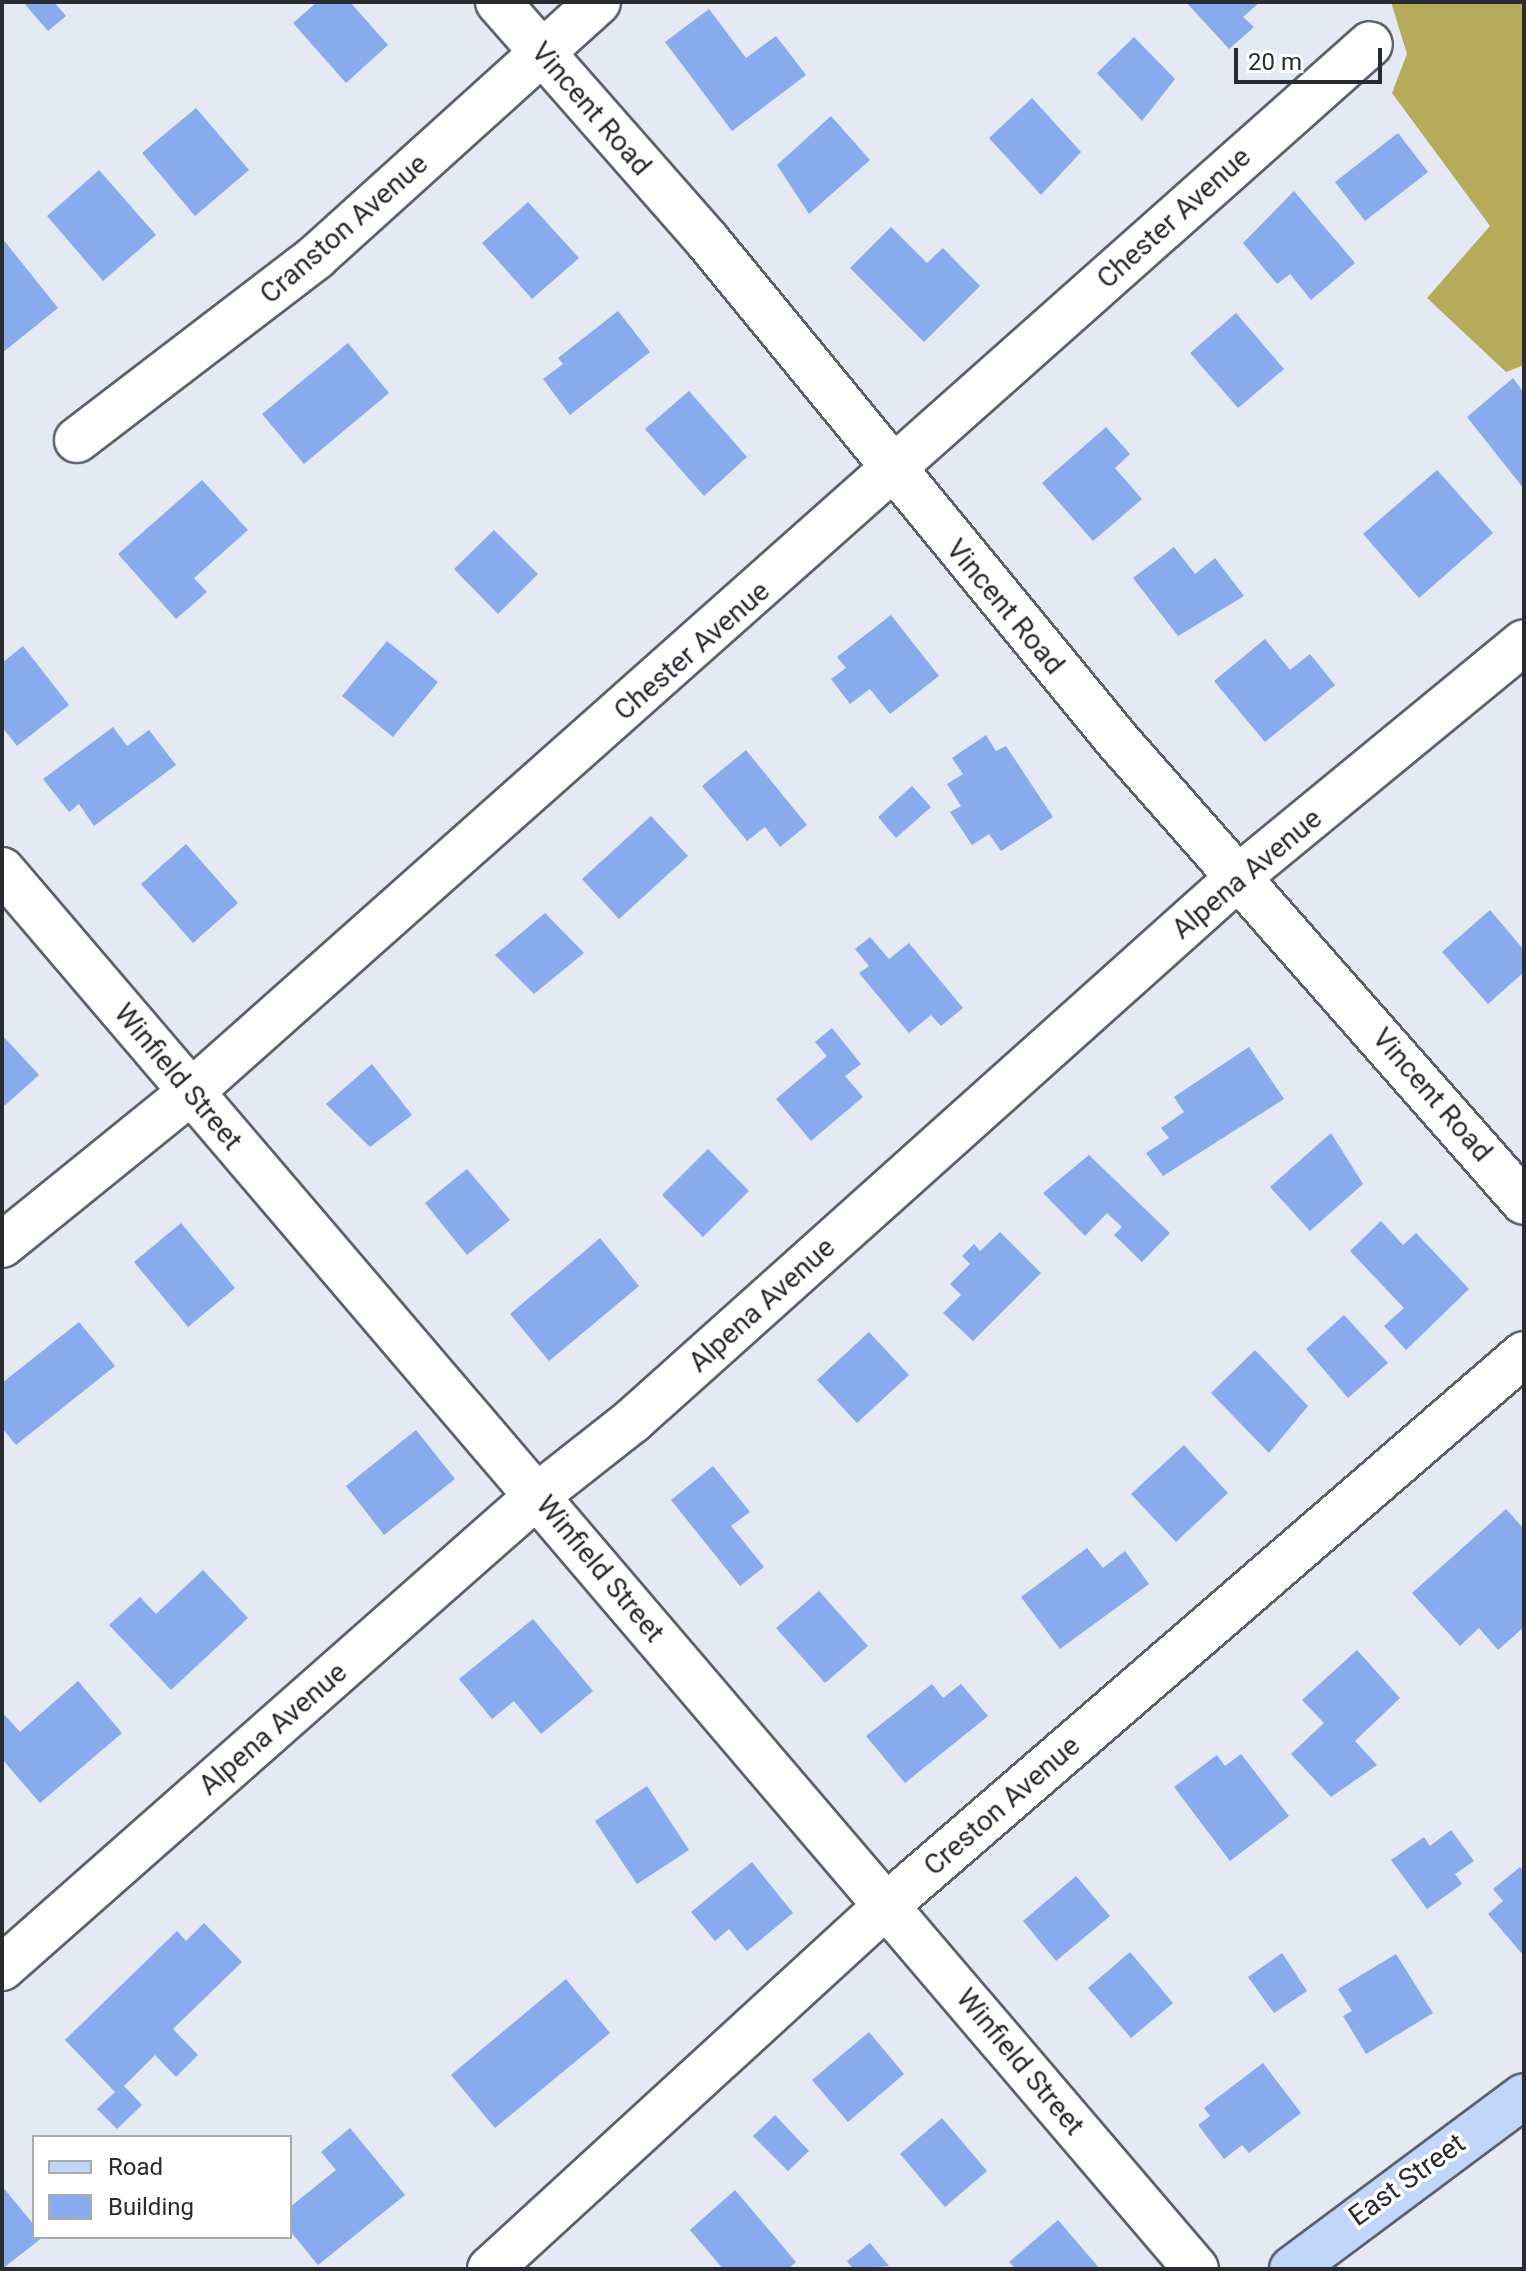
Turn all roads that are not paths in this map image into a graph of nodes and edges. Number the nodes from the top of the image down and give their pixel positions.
1 (498, 2) edge
2 (598, 2) edge
3 (1370, 44) dead end
4 (540, 52) junction
5 (77, 440) dead end
6 (894, 474) junction
7 (1524, 642) edge
8 (2, 870) edge
9 (1242, 874) junction
10 (191, 1092) junction
11 (1524, 1202) edge
12 (2, 1245) edge
13 (1524, 1354) edge
14 (538, 1495) junction
15 (887, 1905) junction
16 (2, 1968) edge
17 (1524, 2096) edge
18 (490, 2269) edge
19 (1196, 2269) edge
20 (1292, 2269) edge

1 - 4 street, Vincent Road
2 - 4 street, Cranston Avenue
3 - 6 street, Chester Avenue
4 - 5 street, Cranston Avenue
4 - 6 street, Vincent Road
6 - 9 street, Vincent Road
6 - 10 street, Chester Avenue
7 - 9 street, Alpena Avenue
8 - 10 street, Winfield Street
9 - 11 street, Vincent Road
9 - 14 street, Alpena Avenue
10 - 12 street, Chester Avenue
10 - 14 street, Winfield Street
13 - 15 street, Creston Avenue
14 - 15 street, Winfield Street
14 - 16 street, Alpena Avenue
15 - 18 street, Creston Avenue
15 - 19 street, Winfield Street
17 - 20 main road, East Street

